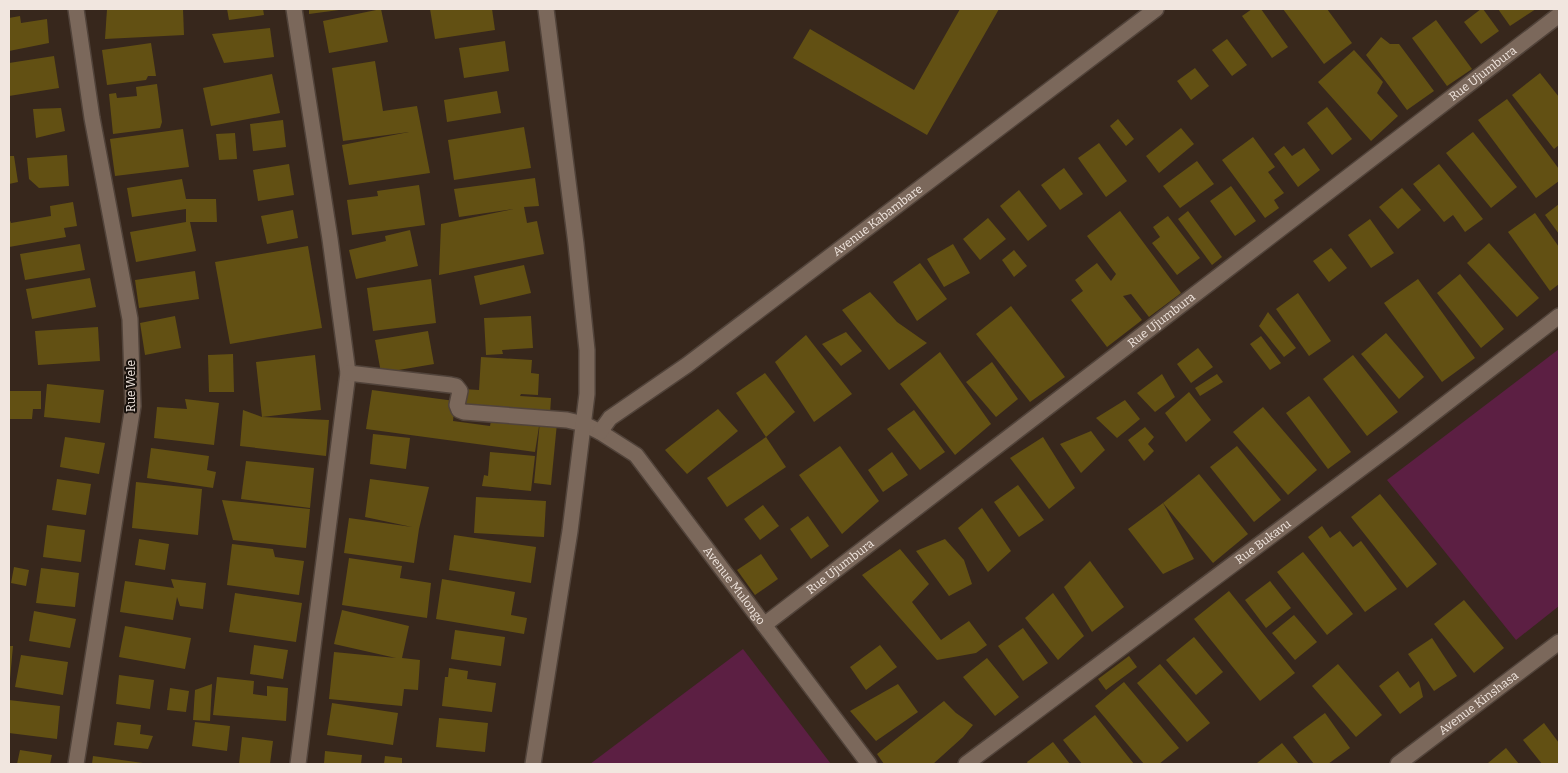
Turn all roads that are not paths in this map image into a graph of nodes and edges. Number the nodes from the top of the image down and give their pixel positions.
1 (76, 9) edge
2 (294, 9) edge
3 (546, 9) edge
4 (1156, 9) edge
5 (1559, 15) edge
6 (1559, 316) edge
7 (348, 373) junction
8 (584, 424) junction
9 (600, 432) junction
10 (764, 625) junction
11 (1559, 642) edge
12 (76, 764) edge
13 (298, 764) edge
14 (533, 764) edge
15 (869, 764) edge
16 (966, 764) edge
17 (1398, 764) edge

1 - 12 street, Rue Wele
2 - 7 street
3 - 8 street
4 - 9 street, Avenue Kabambare
5 - 10 street, Rue Ujumbura
6 - 16 street, Rue Bukavu
7 - 8 street, Avenue Mulongo
7 - 13 street
8 - 9 street, Avenue Mulongo
8 - 14 street
9 - 10 street, Avenue Mulongo
10 - 15 street, Avenue Mulongo
11 - 17 street, Avenue Kinshasa

